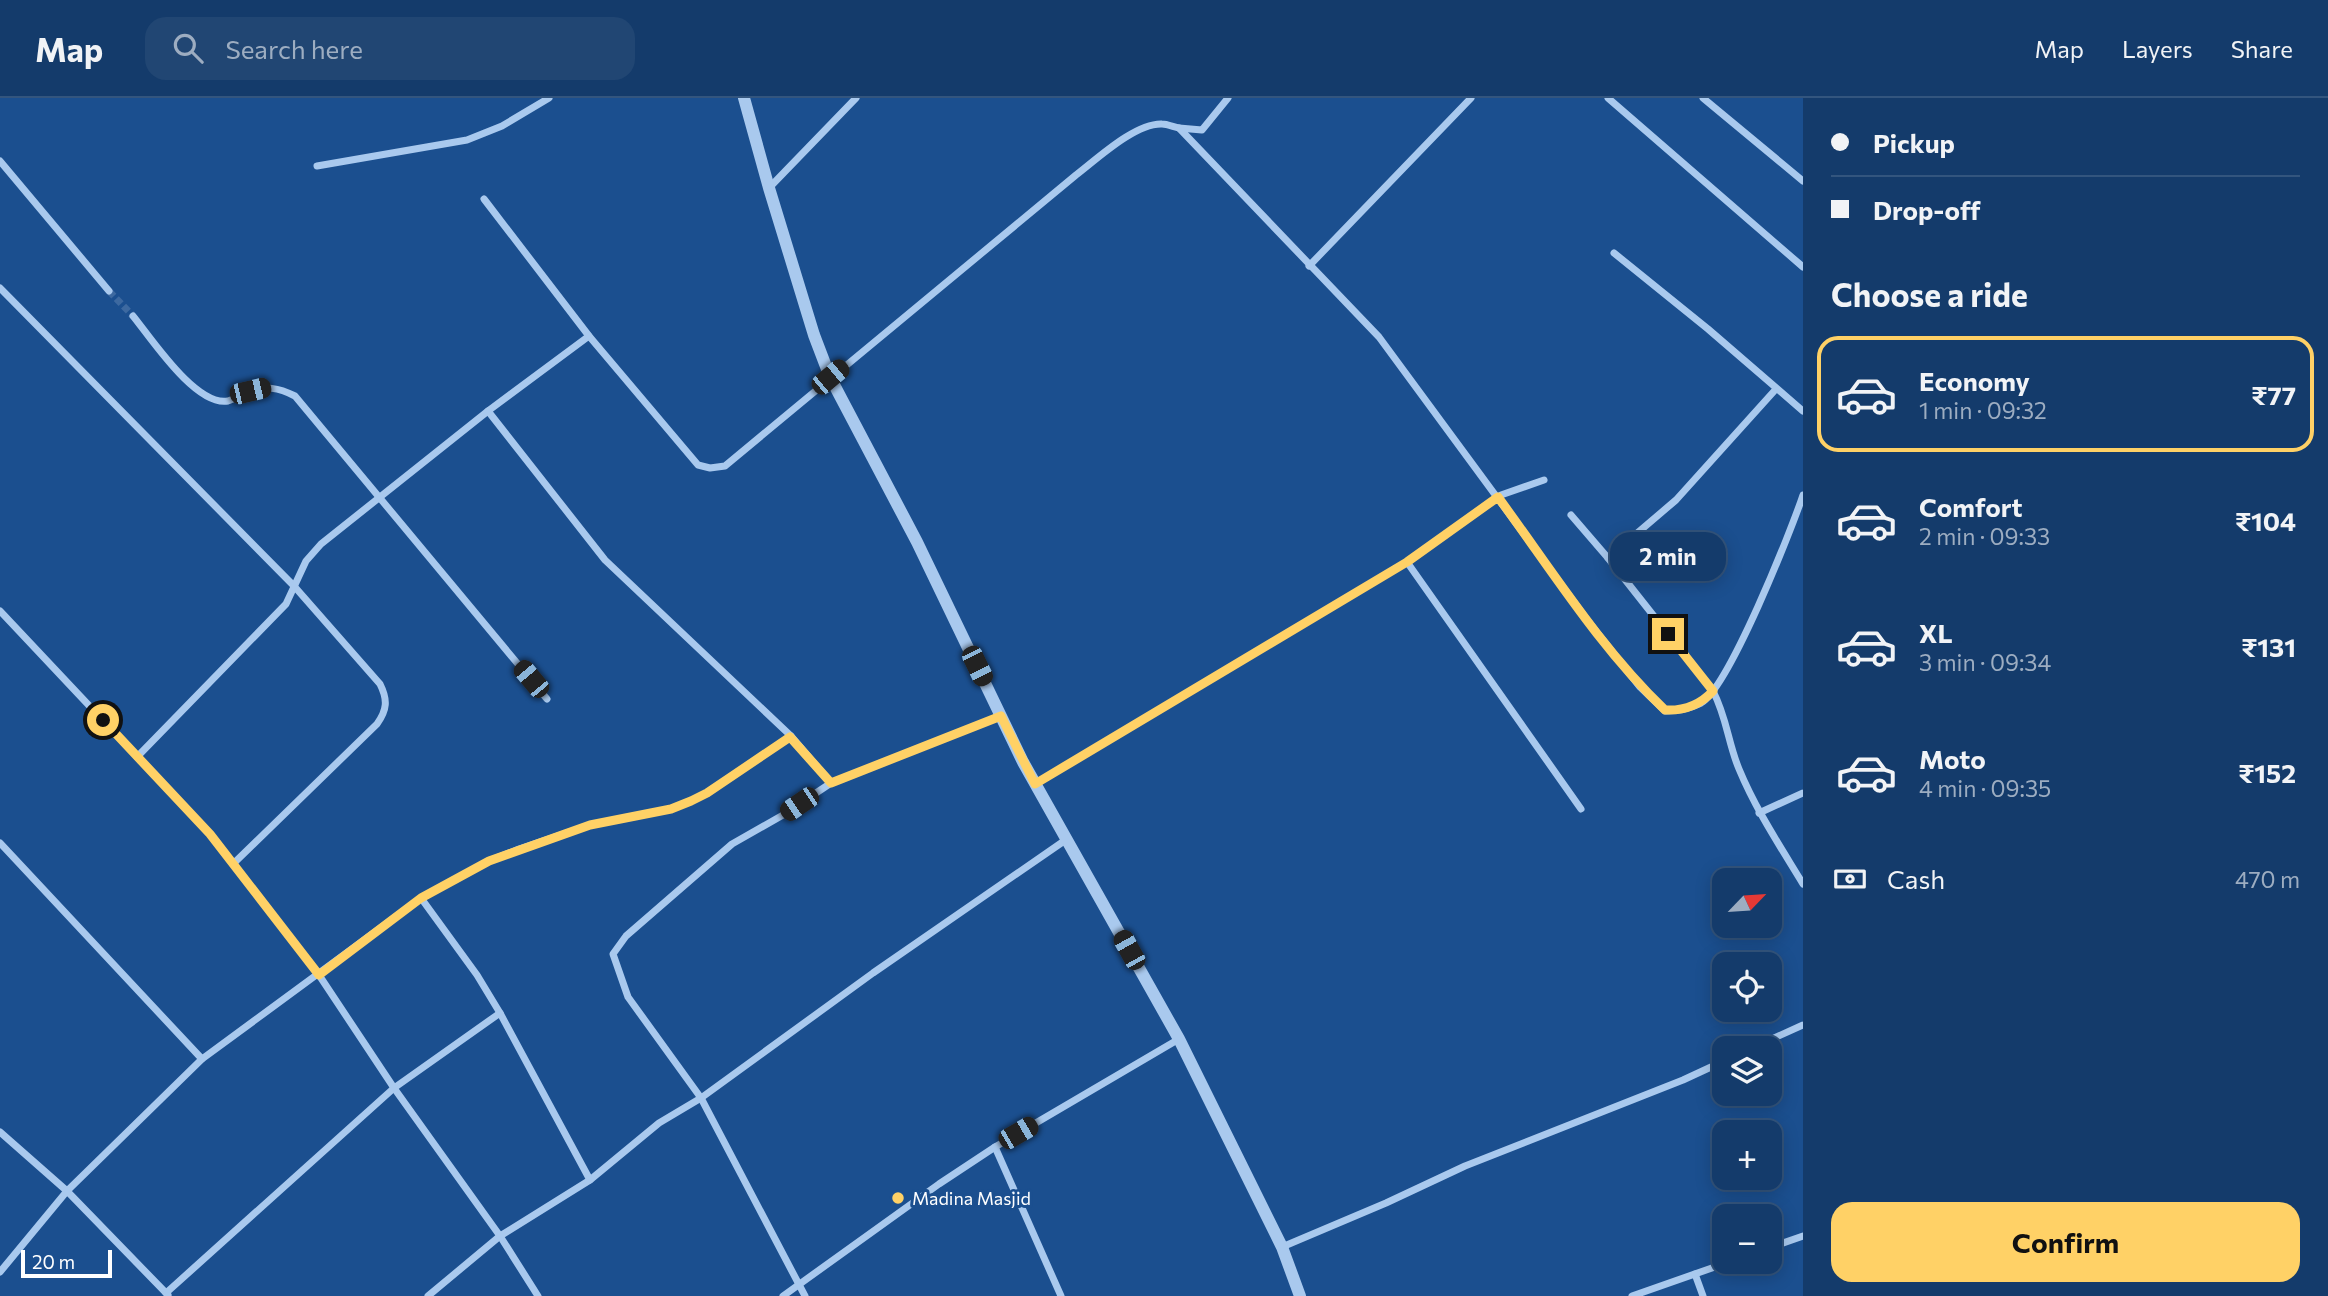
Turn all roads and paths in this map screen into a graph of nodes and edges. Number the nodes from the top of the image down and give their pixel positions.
1 (549, 98) edge
2 (744, 98) edge
3 (856, 98) edge
4 (1228, 98) edge
5 (1471, 98) edge
6 (1608, 98) edge
7 (1703, 98) edge
8 (1179, 128) junction
9 (0, 161) edge
10 (317, 166) dead end
11 (1803, 181) edge
12 (769, 188) junction
13 (484, 199) dead end
14 (1614, 253) dead end
15 (1309, 265) junction
16 (1803, 267) edge
17 (0, 288) edge
18 (109, 291) tunnel mouth
19 (133, 316) tunnel mouth
20 (589, 336) junction
21 (830, 377) junction
22 (1776, 389) junction
23 (488, 411) junction
24 (1803, 411) edge
25 (1544, 480) dead end
26 (1803, 495) edge
27 (380, 497) junction
28 (1498, 497) junction
29 (1571, 514) dead end
30 (1608, 558) junction
31 (1407, 562) junction
32 (294, 586) junction
33 (0, 611) edge
34 (1713, 691) junction
35 (547, 699) dead end
36 (1001, 716) junction
37 (790, 737) junction
38 (137, 757) junction
39 (831, 783) junction
40 (1035, 784) junction
41 (1803, 793) edge
42 (1581, 809) dead end
43 (1759, 813) junction
44 (1067, 839) junction
45 (0, 843) edge
46 (233, 864) junction
47 (1803, 884) edge
48 (421, 898) junction
49 (319, 975) junction
50 (500, 1013) junction
51 (1803, 1025) edge
52 (1779, 1036) edge
53 (1179, 1039) junction
54 (202, 1059) junction
55 (1712, 1067) edge
56 (394, 1088) junction
57 (701, 1098) junction
58 (0, 1132) edge
59 (995, 1147) junction
60 (590, 1180) junction
61 (67, 1191) junction
62 (500, 1236) junction
63 (1803, 1236) edge
64 (1782, 1243) edge
65 (1282, 1247) junction
66 (1712, 1268) edge
67 (0, 1272) edge
68 (1695, 1274) junction
69 (798, 1285) junction
70 (168, 1294) edge
71 (428, 1296) edge
72 (538, 1296) edge
73 (783, 1296) edge
74 (805, 1296) edge
75 (1062, 1296) edge
76 (1300, 1296) edge
77 (1632, 1296) edge
78 (1703, 1296) edge

1 - 10 street
2 - 12 street
3 - 12 street
4 - 8 street
5 - 15 street
6 - 16 street
7 - 11 street
8 - 15 street
8 - 21 street
9 - 18 street
12 - 21 street
13 - 20 street
14 - 22 street
15 - 28 street
17 - 32 street
19 - 27 street
20 - 21 street
20 - 23 street
21 - 36 street
22 - 24 street
22 - 30 street
23 - 27 street
23 - 37 street
25 - 28 street
26 - 34 street
27 - 32 street
27 - 35 street
28 - 31 street
28 - 34 street
29 - 30 street
30 - 34 street
31 - 40 street
31 - 42 street
32 - 38 street
32 - 46 street
33 - 38 street
34 - 43 street
36 - 39 street
36 - 40 street
37 - 39 street
37 - 48 street
38 - 46 street
39 - 57 street
40 - 44 street
41 - 43 street
43 - 47 street
44 - 53 street
44 - 57 street
45 - 54 street
46 - 49 street
48 - 49 street
48 - 50 street
49 - 54 street
49 - 56 street
50 - 56 street
50 - 60 street
51 - 52 street
53 - 59 street
53 - 65 street
54 - 61 street
55 - 65 street
56 - 62 street
56 - 70 street
57 - 60 street
57 - 69 street
58 - 61 street
59 - 69 street
59 - 75 street
60 - 62 street
61 - 67 street
61 - 70 street
62 - 71 street
62 - 72 street
63 - 64 street
65 - 76 street
66 - 68 street
68 - 77 street
68 - 78 street
69 - 73 street
69 - 74 street

